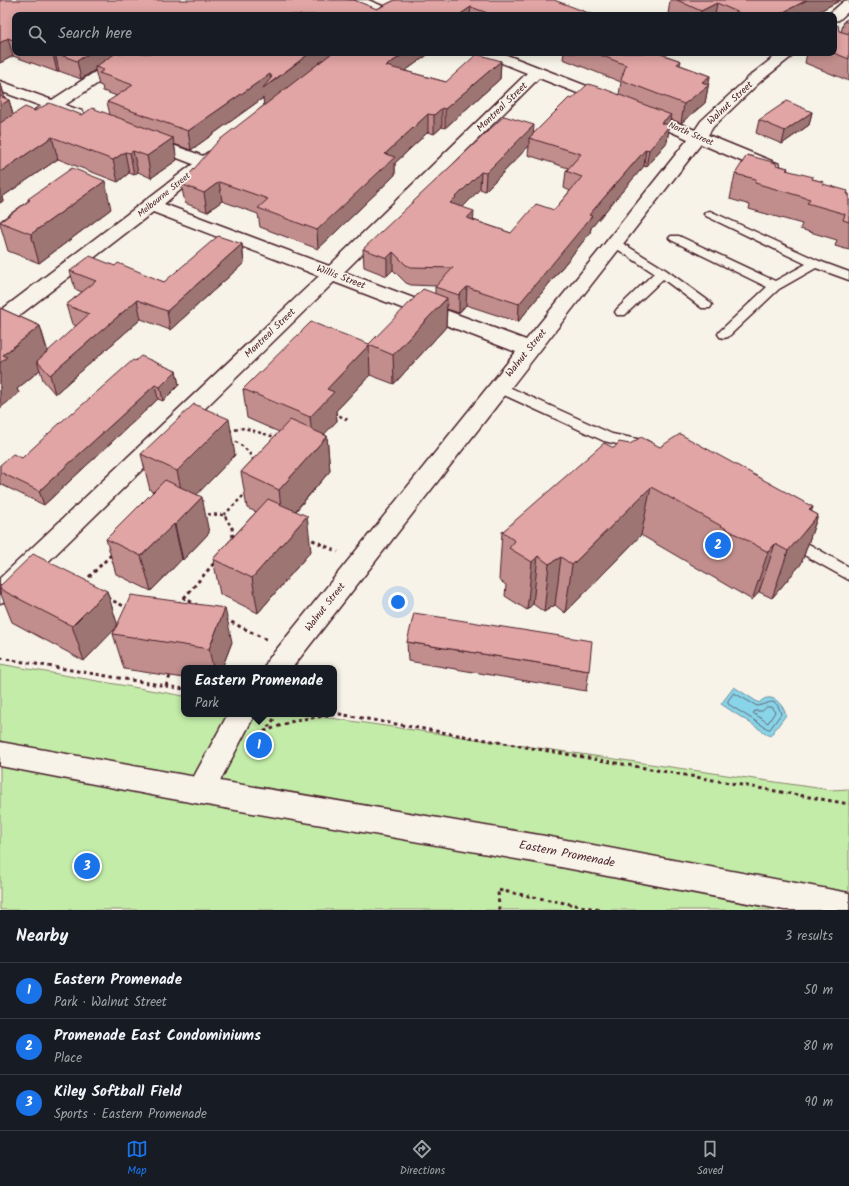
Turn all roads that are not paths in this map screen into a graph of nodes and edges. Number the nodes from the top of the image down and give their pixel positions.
1 (356, 0) edge
2 (849, 4) edge
3 (385, 12) edge
4 (837, 14) edge
5 (129, 56) edge
6 (497, 56) edge
7 (785, 56) edge
8 (537, 72) junction
9 (0, 86) edge
10 (53, 106) junction
11 (88, 118) edge
12 (131, 135) edge
13 (697, 137) junction
14 (0, 140) edge
15 (229, 143) edge
16 (204, 162) junction
17 (785, 173) edge
18 (151, 205) junction
19 (710, 214) dead end
20 (676, 238) dead end
21 (615, 243) junction
22 (815, 264) junction
23 (332, 273) junction
24 (662, 273) junction
25 (849, 276) edge
26 (775, 286) junction
27 (706, 305) dead end
28 (621, 312) dead end
29 (0, 321) edge
30 (724, 334) dead end
31 (529, 349) junction
32 (498, 387) junction
33 (663, 457) edge
34 (785, 527) edge
35 (849, 574) edge
36 (0, 593) edge
37 (279, 665) edge
38 (240, 717) edge
39 (0, 754) edge
40 (200, 791) junction
41 (849, 908) edge

1 - 3 street
2 - 4 street
5 - 10 street
6 - 8 street, North Street
7 - 13 street, Walnut Street
8 - 13 street, North Street
8 - 23 street, Montreal Street
9 - 10 street
10 - 11 street
10 - 14 street
12 - 16 street
13 - 17 street, North Street
13 - 21 street, Walnut Street
15 - 16 street, Melbourne Street
16 - 18 street, Melbourne Street
18 - 23 street, Willis Street
18 - 29 street, Melbourne Street
19 - 22 lane
20 - 26 lane
21 - 24 lane
21 - 31 street, Walnut Street
22 - 25 lane
22 - 26 lane
23 - 31 street, Willis Street
23 - 36 street, Montreal Street
24 - 27 lane
24 - 28 lane
26 - 30 lane
31 - 32 street, Walnut Street
32 - 33 lane
32 - 37 street, Walnut Street
34 - 35 lane
38 - 40 street
39 - 40 street, Eastern Promenade
40 - 41 street, Eastern Promenade

